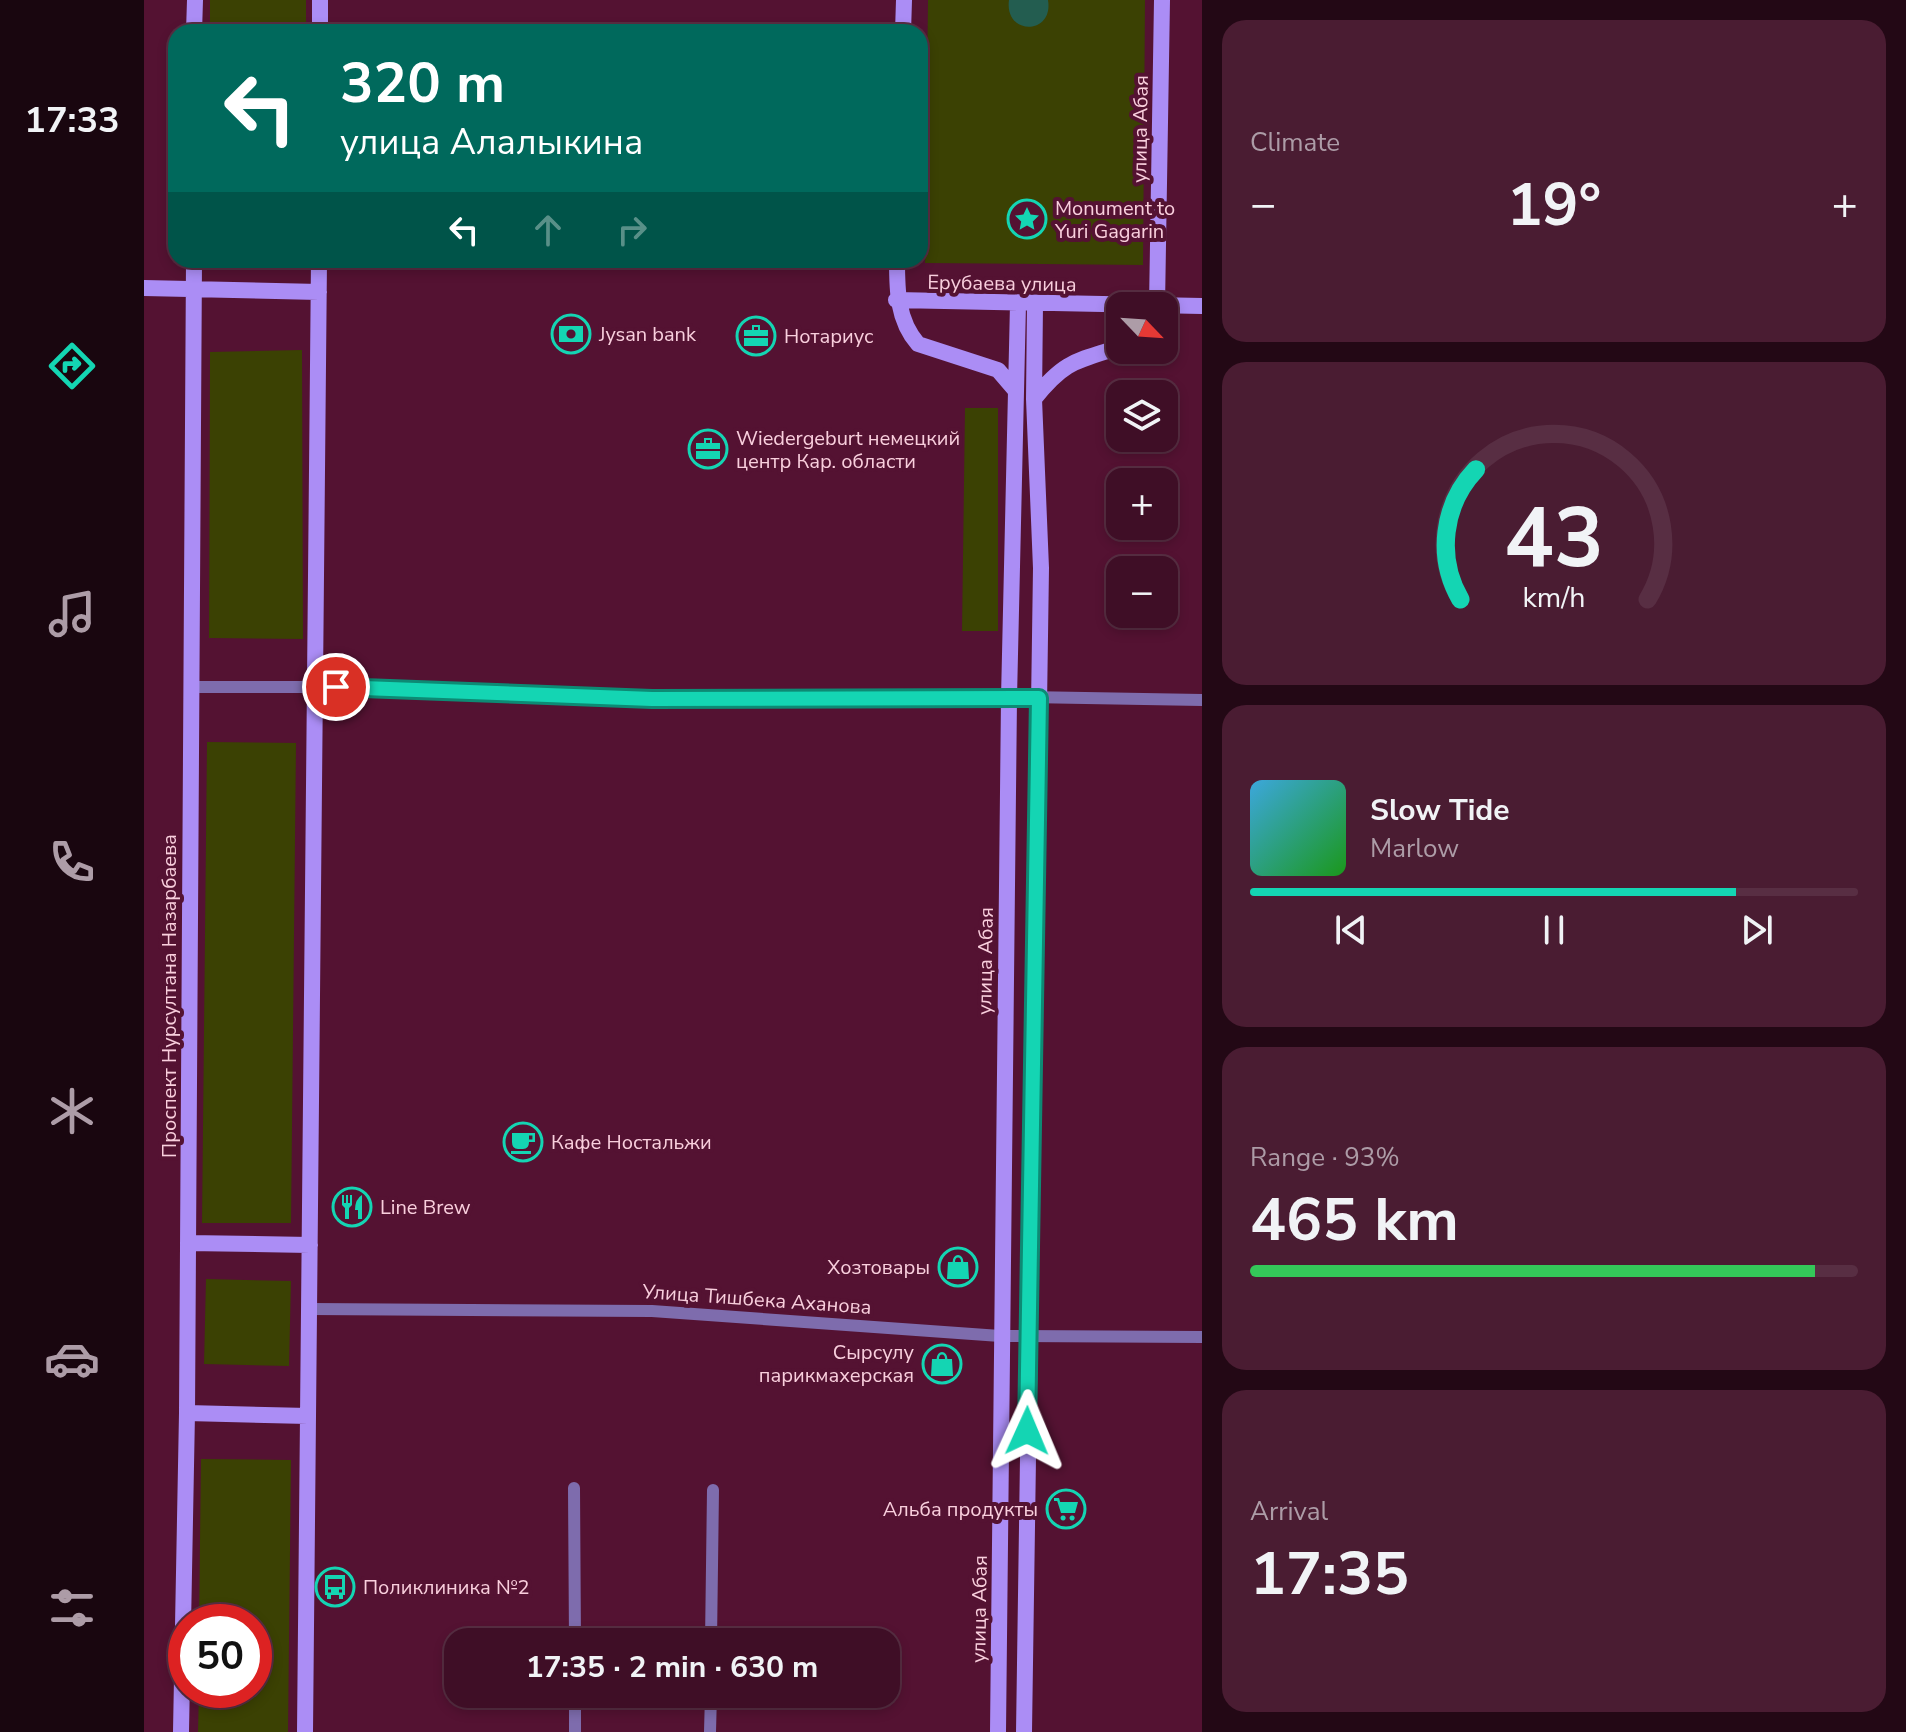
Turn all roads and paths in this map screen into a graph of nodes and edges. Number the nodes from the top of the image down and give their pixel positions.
1 (195, 0) edge
2 (320, 0) edge
3 (904, 0) edge
4 (1162, 0) edge
5 (194, 24) edge
6 (320, 24) edge
7 (903, 24) edge
8 (194, 268) edge
9 (319, 268) edge
10 (897, 268) edge
11 (144, 288) edge
12 (194, 288) junction
13 (319, 292) junction
14 (1157, 292) edge
15 (896, 300) junction
16 (1018, 304) junction
17 (1035, 304) junction
18 (1106, 305) edge
19 (1178, 306) edge
20 (1202, 306) edge
21 (1106, 352) edge
22 (1016, 391) junction
23 (1034, 399) junction
24 (190, 687) junction
25 (317, 687) junction
26 (1009, 698) junction
27 (1039, 698) junction
28 (1202, 700) edge
29 (188, 1243) junction
30 (310, 1245) junction
31 (310, 1309) junction
32 (1000, 1336) junction
33 (1029, 1337) junction
34 (1202, 1337) edge
35 (187, 1413) junction
36 (308, 1416) junction
37 (574, 1488) dead end
38 (713, 1490) dead end
39 (575, 1628) edge
40 (711, 1628) edge
41 (575, 1708) edge
42 (711, 1708) edge
43 (181, 1732) edge
44 (305, 1732) edge
45 (575, 1732) edge
46 (710, 1732) edge
47 (998, 1732) edge
48 (1024, 1732) edge

1 - 5 main road
2 - 6 main road
3 - 7 main road
4 - 14 main road, улица Абая
8 - 12 main road, Проспект Нурсултана Назарбаева
9 - 13 main road
10 - 15 main road
11 - 12 main road
12 - 13 main road
12 - 24 main road, Проспект Нурсултана Назарбаева
13 - 25 main road
15 - 16 main road, Ерубаева улица
15 - 22 main road
16 - 17 main road, Ерубаева улица
16 - 22 main road, улица Абая
17 - 18 main road, Ерубаева улица
17 - 23 main road
19 - 20 main road, Ерубаева улица
21 - 23 main road
22 - 26 main road, улица Абая
23 - 27 main road
24 - 25 street
24 - 29 main road, Проспект Нурсултана Назарбаева
25 - 26 street
25 - 30 main road
26 - 27 street
26 - 32 main road, улица Абая
27 - 28 street
27 - 33 main road
29 - 30 main road
29 - 35 main road, Проспект Нурсултана Назарбаева
30 - 31 main road
31 - 32 street, Улица Тишбека Аханова
31 - 36 main road
32 - 33 street, Улица Тишбека Аханова
32 - 47 main road, улица Абая
33 - 34 street, Улица Тишбека Аханова
33 - 48 main road
35 - 36 main road
35 - 43 main road, Проспект Нурсултана Назарбаева
36 - 44 main road
37 - 39 street
38 - 40 street
41 - 45 street
42 - 46 street

